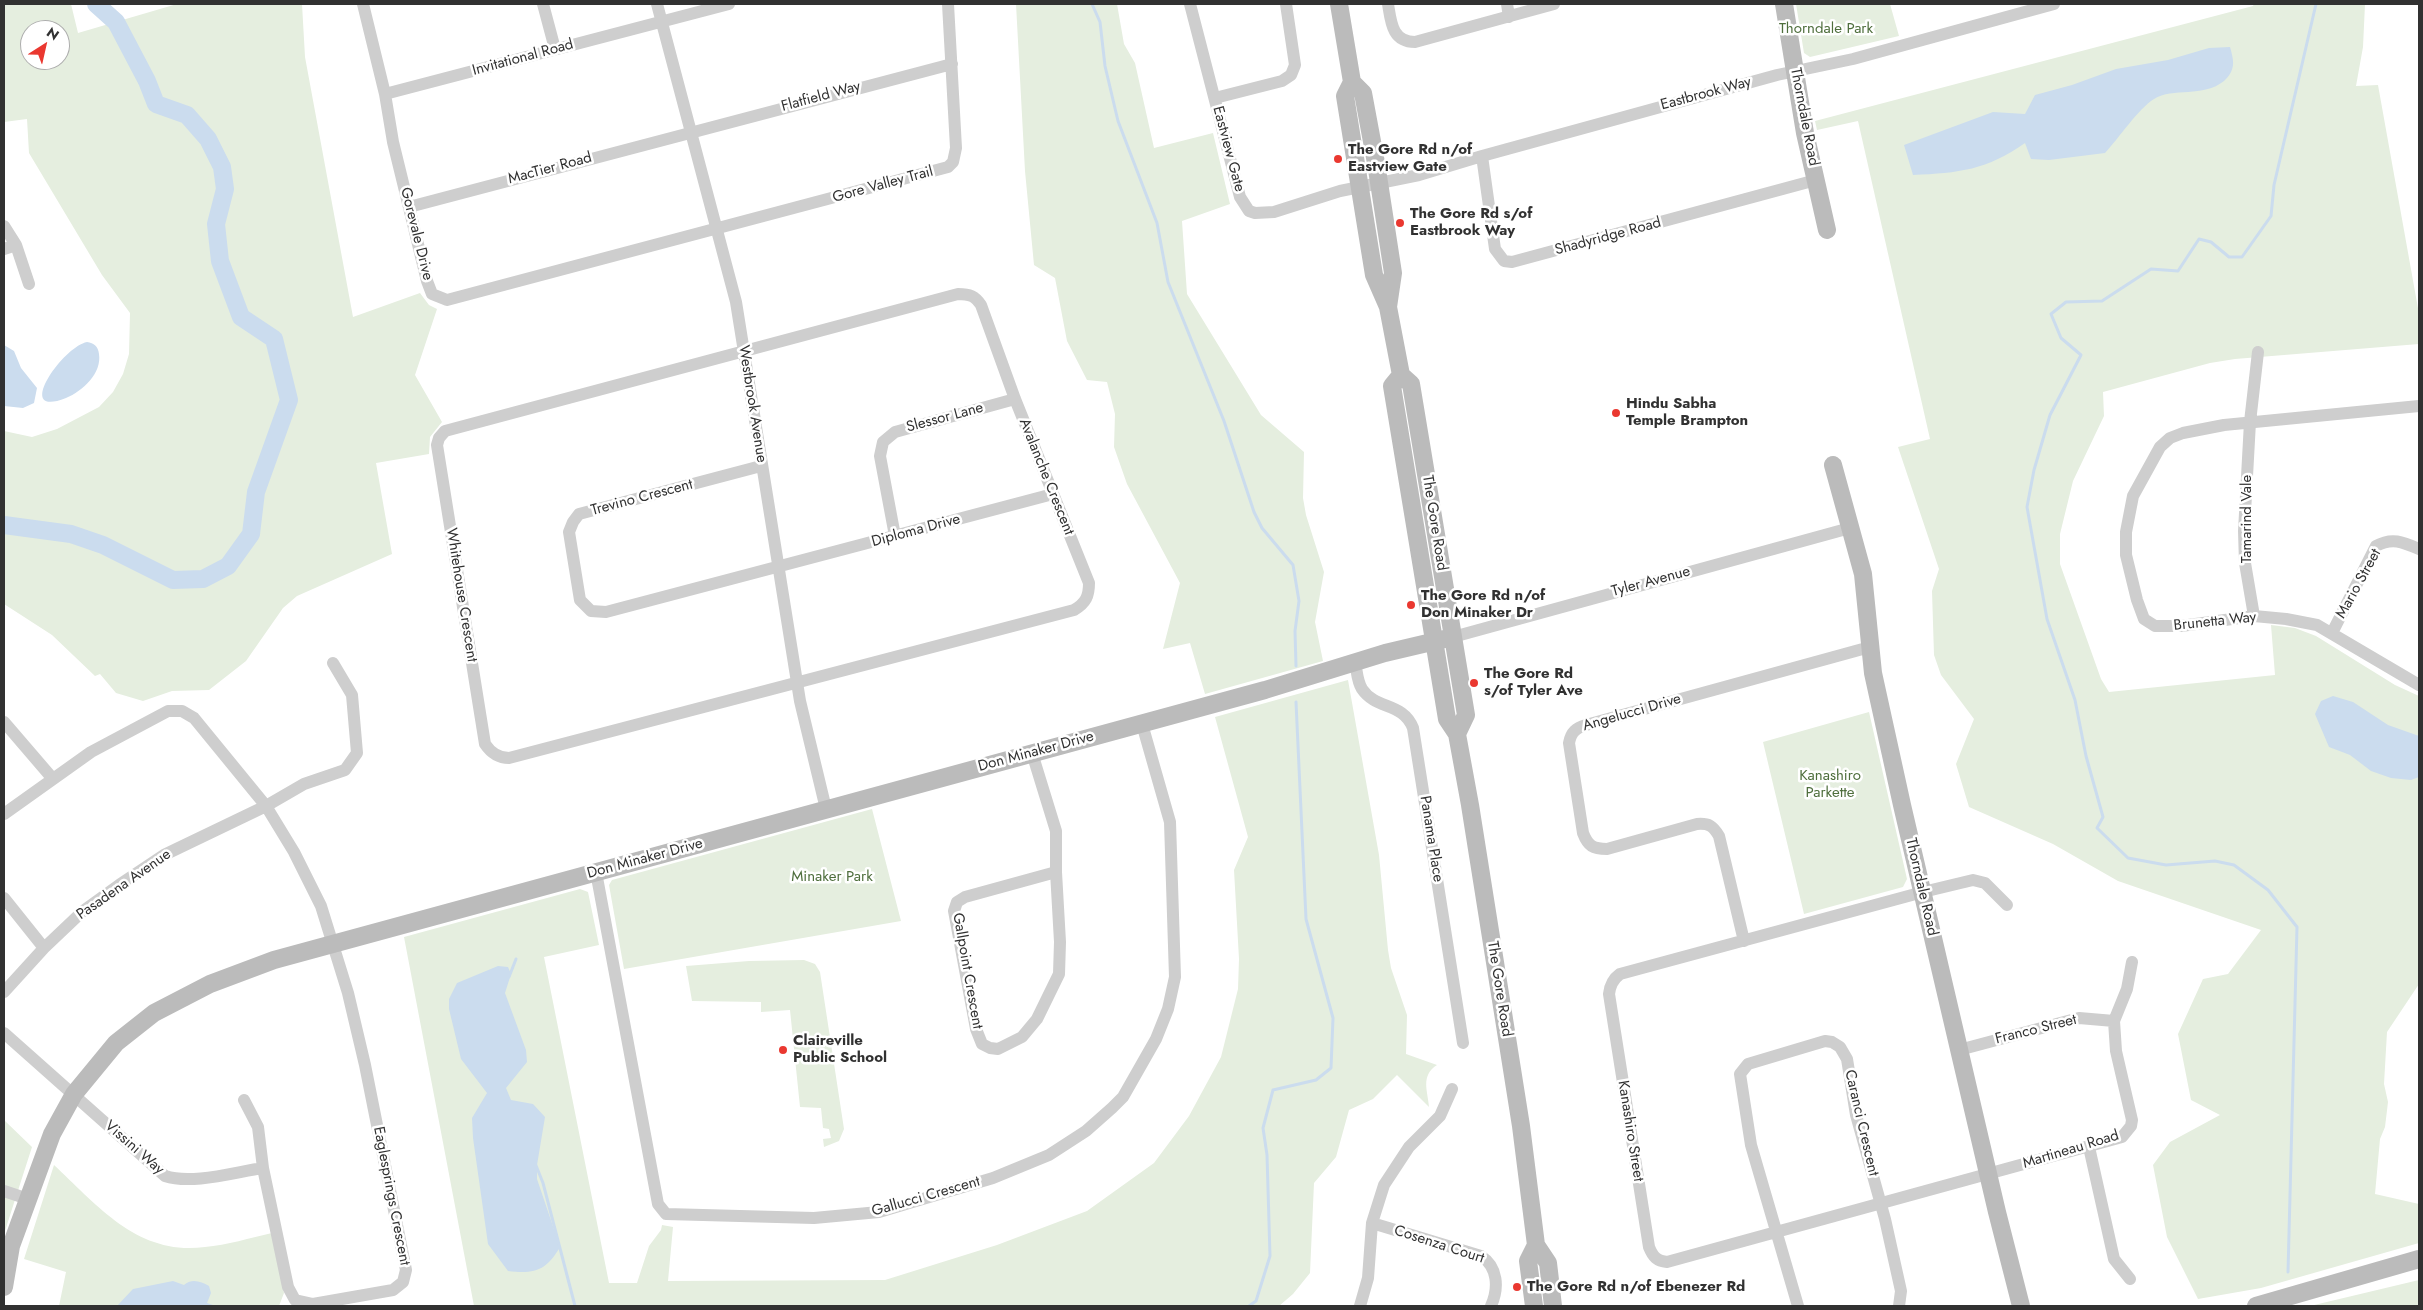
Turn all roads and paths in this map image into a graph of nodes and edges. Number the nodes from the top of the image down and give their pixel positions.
1 (363, 4) edge
2 (543, 4) edge
3 (657, 4) edge
4 (729, 4) edge
5 (948, 4) edge
6 (1190, 4) edge
7 (1286, 4) edge
8 (1339, 4) edge
9 (1388, 4) edge
10 (1507, 4) edge
11 (1554, 4) edge
12 (1784, 4) edge
13 (2054, 4) edge
14 (1509, 17) junction
15 (661, 22) junction
16 (555, 50) junction
17 (952, 64) junction
18 (1794, 71) junction
19 (1352, 82) junction
20 (385, 94) junction
21 (1215, 98) junction
22 (691, 132) junction
23 (1482, 156) junction
24 (1816, 180) junction
25 (1379, 184) junction
26 (1360, 188) junction
27 (409, 207) junction
28 (4, 226) edge
29 (716, 230) junction
30 (1827, 230) dead end
31 (10, 247) edge
32 (29, 284) dead end
33 (1388, 307) junction
34 (743, 350) junction
35 (2258, 352) dead end
36 (1401, 375) junction
37 (1015, 400) junction
38 (2419, 406) edge
39 (2250, 422) junction
40 (1833, 465) dead end
41 (761, 466) junction
42 (1053, 494) junction
43 (1850, 528) junction
44 (894, 536) junction
45 (2419, 549) edge
46 (778, 566) junction
47 (2254, 616) junction
48 (2332, 633) junction
49 (1453, 637) junction
50 (1434, 641) junction
51 (1870, 647) junction
52 (1355, 662) junction
53 (333, 663) dead end
54 (797, 682) junction
55 (2419, 685) edge
56 (4, 722) edge
57 (1142, 724) junction
58 (1457, 734) junction
59 (1032, 753) junction
60 (52, 779) junction
61 (266, 806) junction
62 (826, 809) junction
63 (4, 814) edge
64 (596, 872) junction
65 (1056, 872) junction
66 (1923, 892) junction
67 (4, 898) edge
68 (2007, 905) dead end
69 (1744, 941) junction
70 (333, 944) junction
71 (44, 948) junction
72 (2132, 962) dead end
73 (4, 992) edge
74 (2114, 1021) junction
75 (4, 1033) edge
76 (1463, 1043) dead end
77 (1959, 1050) junction
78 (1452, 1089) dead end
79 (74, 1094) junction
80 (244, 1100) dead end
81 (2089, 1146) junction
82 (263, 1168) junction
83 (1988, 1174) junction
84 (4, 1191) edge
85 (28, 1199) junction
86 (1880, 1204) junction
87 (1372, 1223) junction
88 (1777, 1233) junction
89 (1536, 1245) junction
90 (2419, 1259) edge
91 (2130, 1279) dead end
92 (4, 1287) edge
93 (1360, 1306) edge
94 (1491, 1306) edge
95 (1534, 1306) edge
96 (1554, 1306) edge
97 (1798, 1306) edge
98 (1899, 1306) edge
99 (2021, 1306) edge
100 (2256, 1306) edge

1 - 20 street, Gorevale Drive
2 - 16 street
3 - 15 street, Westbrook Avenue
4 - 15 street, Invitational Road
5 - 17 street, Gore Valley Trail
6 - 21 street, Eastview Gate
7 - 21 street
8 - 19 street, The Gore Road
9 - 14 street
10 - 14 street
11 - 14 street
12 - 18 street, Thorndale Road
13 - 18 street, Eastbrook Way
15 - 16 street, Invitational Road
15 - 22 street, Westbrook Avenue
16 - 20 street, Invitational Road
17 - 22 street, Flatfield Way
17 - 29 street, Gore Valley Trail
18 - 23 street, Eastbrook Way
18 - 24 street, Thorndale Road
19 - 25 street, The Gore Road
19 - 26 street, The Gore Road
20 - 27 street, Gorevale Drive
21 - 26 street, Eastview Gate
22 - 27 street, MacTier Road
22 - 29 street, Westbrook Avenue
23 - 24 street, Shadyridge Road
23 - 25 street, Eastbrook Way
24 - 30 street, Thorndale Road
25 - 26 street, Eastbrook Way
25 - 33 street, The Gore Road
26 - 33 street, The Gore Road
27 - 29 street, Gorevale Drive
28 - 31 street
29 - 34 street, Westbrook Avenue
31 - 32 street
33 - 36 street, The Gore Road
34 - 37 street, Avalanche Crescent
34 - 41 street, Westbrook Avenue
34 - 54 street, Whitehouse Crescent
35 - 39 street, Tamarind Vale
36 - 49 street, The Gore Road
36 - 50 street, The Gore Road
37 - 42 street, Avalanche Crescent
37 - 44 street, Slessor Lane
38 - 39 street, Brunetta Way
39 - 47 street, Tamarind Vale
39 - 47 street, Brunetta Way
40 - 43 street, Thorndale Road
41 - 46 street, Westbrook Avenue
41 - 46 street, Trevino Crescent
42 - 44 street, Diploma Drive
42 - 54 street, Avalanche Crescent
43 - 49 street, Tyler Avenue
43 - 51 street, Thorndale Road
44 - 46 street, Diploma Drive
45 - 48 street, Mario Street
46 - 54 street, Westbrook Avenue
47 - 48 street, Brunetta Way
48 - 55 street, Brunetta Way
49 - 50 street, Don Minaker Drive
49 - 58 street, The Gore Road
50 - 52 street, Don Minaker Drive
50 - 58 street, The Gore Road
51 - 66 street, Thorndale Road
51 - 69 street, Angelucci Drive
52 - 57 street, Don Minaker Drive
52 - 76 street, Panama Place
53 - 61 street, Pasadena Avenue
54 - 62 street, Westbrook Avenue
56 - 60 street
57 - 59 street, Don Minaker Drive
57 - 64 street, Gallucci Crescent
58 - 89 street, The Gore Road
59 - 62 street, Don Minaker Drive
59 - 65 street, Gallpoint Crescent
60 - 61 street
60 - 63 street
61 - 70 street
61 - 71 street, Pasadena Avenue
62 - 64 street, Don Minaker Drive
64 - 70 street, Don Minaker Drive
65 - 65 street, Gallpoint Crescent
66 - 68 street, Kanashiro Street
66 - 69 street, Kanashiro Street
66 - 77 street, Thorndale Road
67 - 71 street
69 - 88 street, Kanashiro Street
70 - 79 street, Don Minaker Drive
70 - 82 street, Eaglesprings Crescent
71 - 73 street, Pasadena Avenue
72 - 74 street, Martineau Road
74 - 77 street, Franco Street
74 - 81 street, Martineau Road
75 - 79 street
77 - 83 street, Thorndale Road
78 - 87 street
79 - 82 street, Vissini Way
79 - 85 street, Don Minaker Drive
80 - 82 street, Eaglesprings Crescent
81 - 83 street, Martineau Road
81 - 91 street
83 - 86 street, Kanashiro Street
83 - 99 street, Thorndale Road
84 - 85 street
85 - 92 street, Don Minaker Drive
86 - 88 street, Kanashiro Street
86 - 88 street, Caranci Crescent
86 - 98 street, Caranci Crescent
87 - 93 street
87 - 94 street, Cosenza Court
88 - 97 street, Caranci Crescent
89 - 95 street, The Gore Road
89 - 96 street, The Gore Road
90 - 100 street

